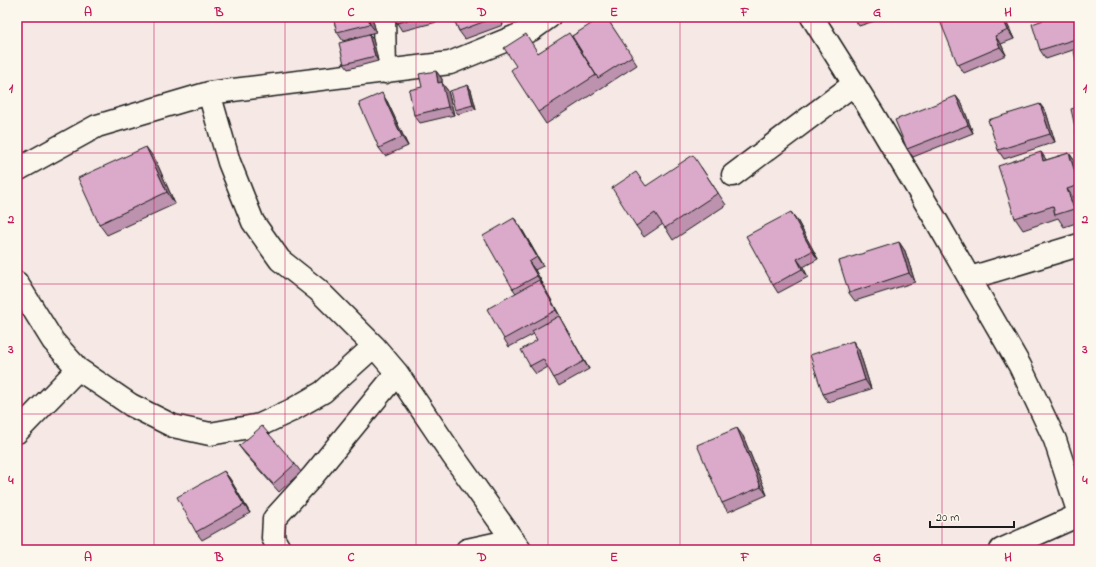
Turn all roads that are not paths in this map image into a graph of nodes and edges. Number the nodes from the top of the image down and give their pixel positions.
1 (384, 17) edge
2 (549, 17) edge
3 (812, 17) edge
4 (385, 72) junction
5 (854, 84) junction
6 (209, 93) junction
7 (17, 170) edge
8 (733, 175) dead end
9 (1079, 245) edge
10 (970, 278) junction
11 (17, 283) edge
12 (374, 346) junction
13 (78, 369) junction
14 (397, 373) junction
15 (17, 432) edge
16 (1079, 514) edge
17 (516, 545) edge
18 (280, 550) edge
19 (467, 550) edge
20 (1001, 550) edge

1 - 4 street
2 - 4 street
3 - 5 street
4 - 6 street
5 - 8 street
5 - 10 street
6 - 7 street
6 - 12 street
9 - 10 street
10 - 16 street
11 - 13 street
12 - 13 street
12 - 14 street
13 - 15 street
14 - 17 street
14 - 18 street
16 - 20 street
17 - 19 street

